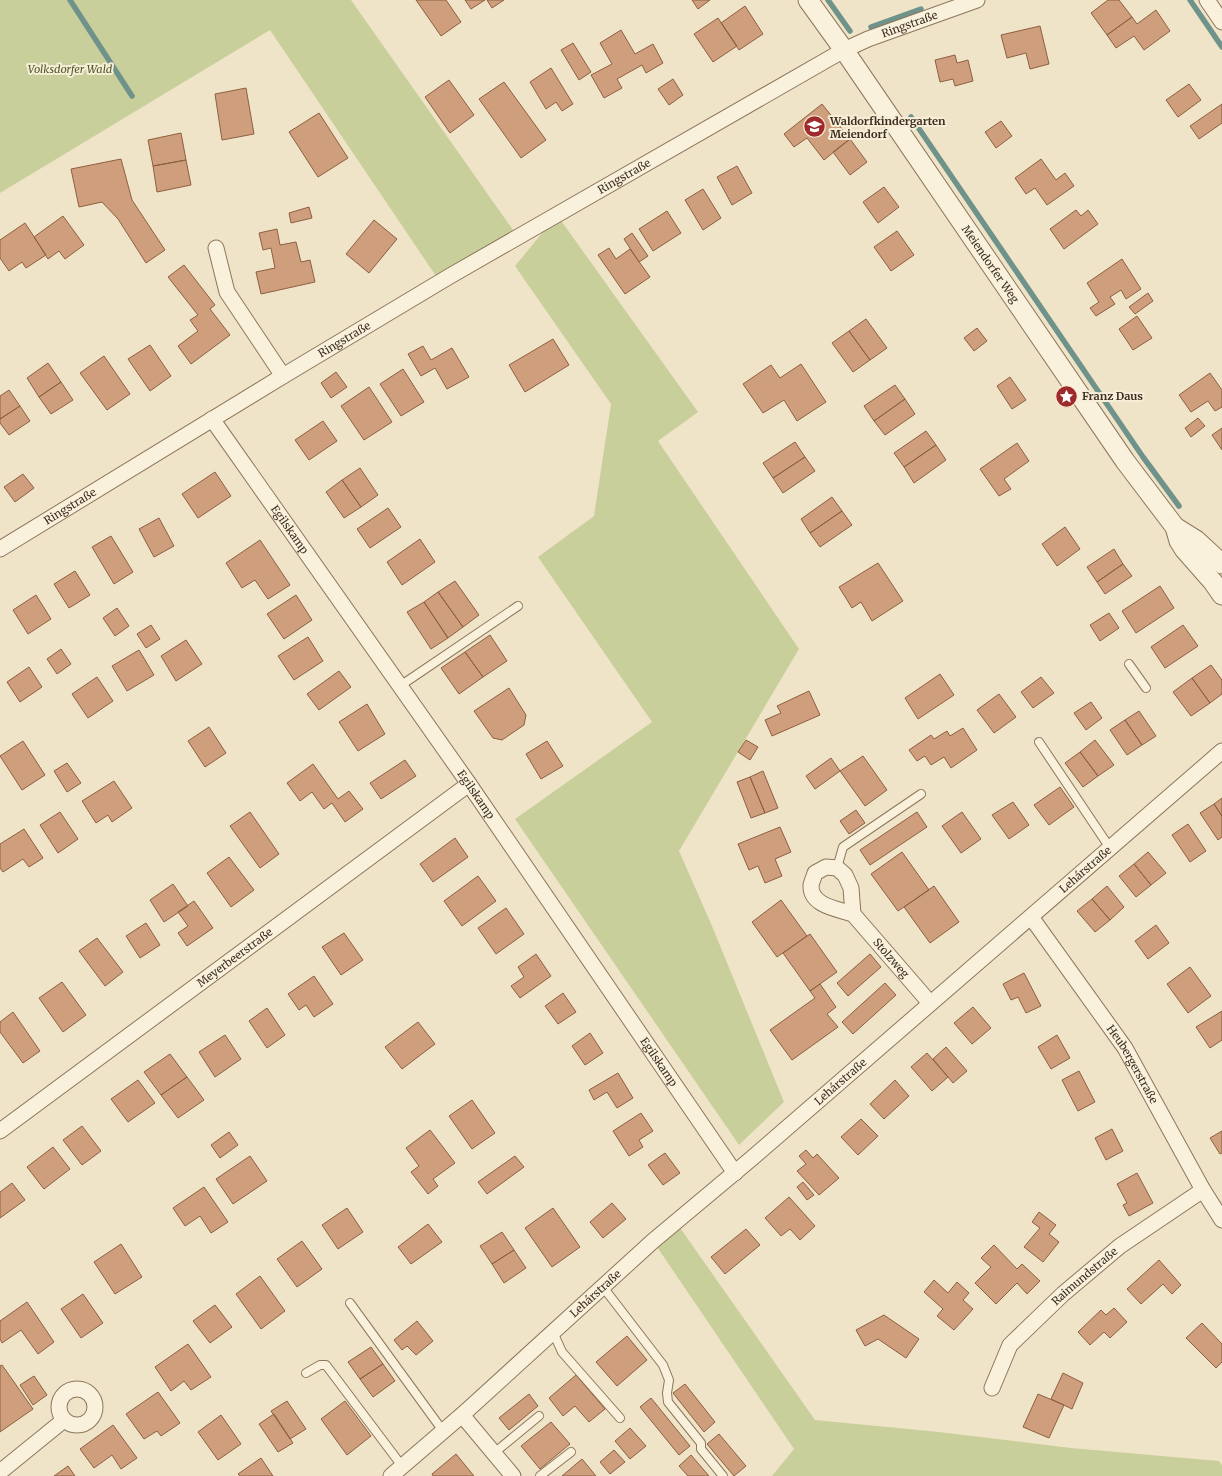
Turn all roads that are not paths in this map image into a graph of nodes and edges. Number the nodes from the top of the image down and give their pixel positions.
1 (808, 0) edge
2 (977, 0) edge
3 (1207, 0) edge
4 (1222, 22) edge
5 (844, 50) junction
6 (216, 248) dead end
7 (283, 376) junction
8 (212, 419) junction
9 (1175, 527) junction
10 (0, 549) edge
11 (1222, 564) edge
12 (1222, 595) edge
13 (518, 606) dead end
14 (1129, 664) dead end
15 (400, 686) junction
16 (1146, 688) dead end
17 (1039, 742) dead end
18 (1222, 751) edge
19 (469, 784) junction
20 (921, 794) dead end
21 (1110, 848) junction
22 (836, 868) junction
23 (853, 914) junction
24 (1030, 917) junction
25 (930, 1003) junction
26 (0, 1131) edge
27 (735, 1173) junction
28 (1203, 1190) junction
29 (1222, 1220) edge
30 (603, 1287) junction
31 (350, 1303) dead end
32 (553, 1332) junction
33 (306, 1373) dead end
34 (992, 1388) dead end
35 (462, 1415) junction
36 (539, 1416) dead end
37 (620, 1418) dead end
38 (64, 1420) dead end
39 (443, 1431) junction
40 (571, 1452) dead end
41 (494, 1453) junction
42 (397, 1471) edge
43 (0, 1472) edge
44 (513, 1476) edge
45 (540, 1476) edge
46 (723, 1476) edge

1 - 5 street, Meiendorfer Weg
2 - 5 street, Ringstraße
3 - 4 street
5 - 7 street, Ringstraße
5 - 9 street, Meiendorfer Weg
6 - 7 street
7 - 8 street, Ringstraße
8 - 10 street, Ringstraße
8 - 15 street, Egilskamp
9 - 11 street, Meiendorfer Weg
9 - 12 street, Meiendorfer Weg
13 - 15 lane
14 - 16 lane
15 - 19 street, Egilskamp
17 - 21 lane
18 - 21 street, Lehárstraße
19 - 26 street, Meyerbeerstraße
19 - 27 street, Egilskamp
20 - 22 lane
21 - 24 street, Lehárstraße
22 - 23 street
22 - 23 street
23 - 25 street, Stolzweg
24 - 25 street, Lehárstraße
24 - 28 street, Heubergerstraße
25 - 27 street, Lehárstraße
27 - 30 street, Lehárstraße
28 - 29 street, Heubergerstraße
28 - 34 street, Raimundstraße
30 - 32 street, Lehárstraße
30 - 46 lane
31 - 39 lane
32 - 35 street, Lehárstraße
32 - 37 lane
33 - 42 lane
35 - 39 street, Lehárstraße
35 - 41 street
36 - 41 lane
38 - 43 street
39 - 42 street, Lehárstraße
40 - 45 lane
41 - 44 street

